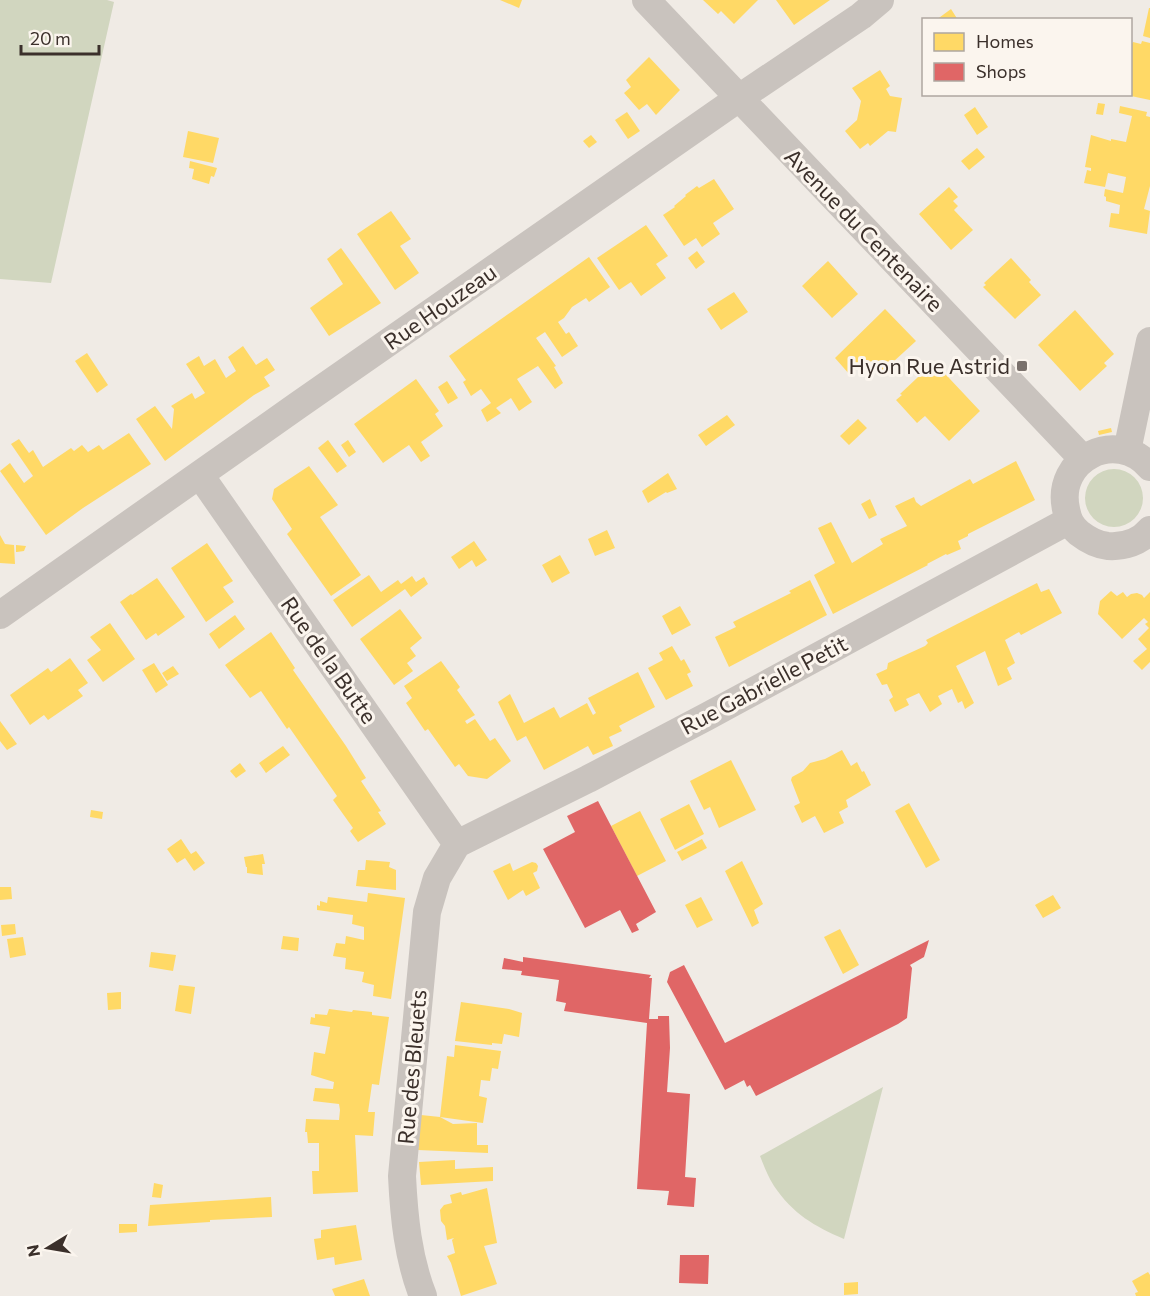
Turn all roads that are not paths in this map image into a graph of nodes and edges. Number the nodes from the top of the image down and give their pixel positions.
1 (646, 0) edge
2 (880, 0) edge
3 (739, 98) junction
4 (1150, 340) edge
5 (1127, 451) junction
6 (1083, 459) junction
7 (1150, 466) edge
8 (200, 475) junction
9 (1068, 521) junction
10 (1150, 532) edge
11 (0, 615) edge
12 (457, 844) junction
13 (423, 1296) edge

1 - 3 street, Avenue du Centenaire
2 - 3 street, Rue Houzeau
3 - 6 street, Avenue du Centenaire
3 - 8 street, Rue Houzeau
4 - 5 street
5 - 6 street
5 - 7 street
6 - 9 street
8 - 11 street, Rue Houzeau
8 - 12 street, Rue de la Butte
9 - 10 street
9 - 12 street, Rue Gabrielle Petit
12 - 13 street, Rue des Bleuets

